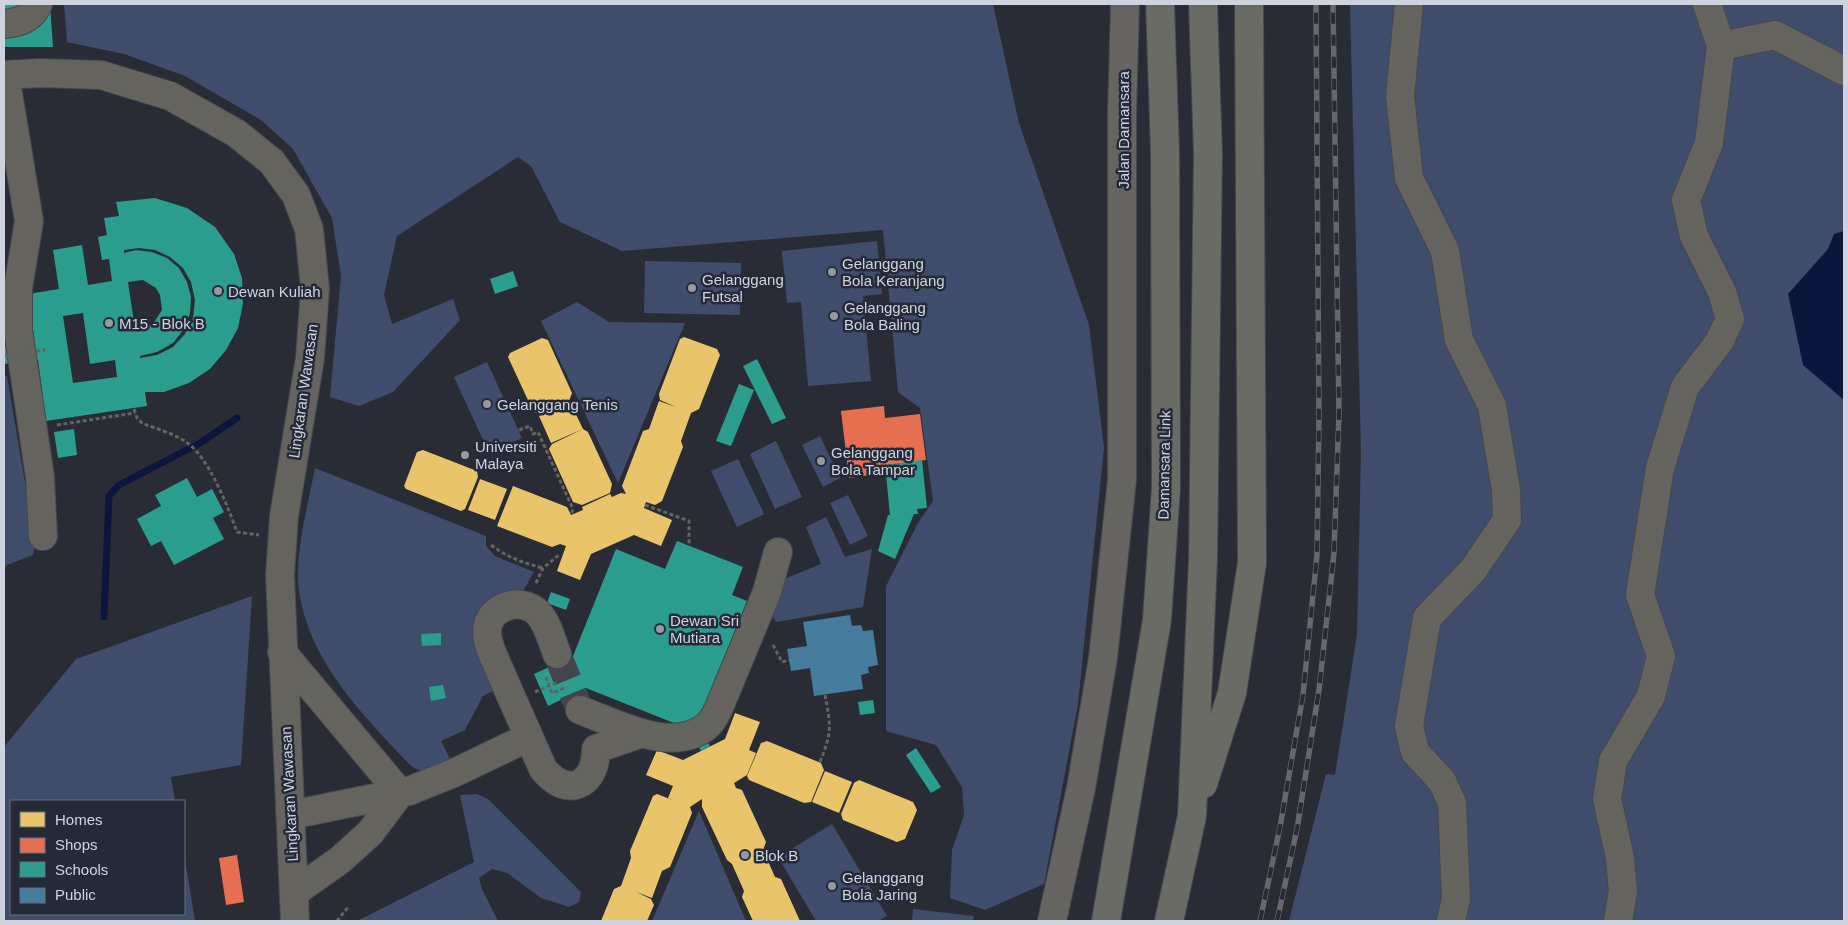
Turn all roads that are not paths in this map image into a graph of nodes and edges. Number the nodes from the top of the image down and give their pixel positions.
1 (38, 4) edge
2 (1120, 4) edge
3 (1125, 4) edge
4 (1160, 4) edge
5 (1203, 4) edge
6 (1249, 4) edge
7 (1410, 4) edge
8 (1707, 4) edge
9 (4, 24) edge
10 (1721, 46) junction
11 (1844, 71) edge
12 (4, 75) edge
13 (1122, 114) junction
14 (43, 536) dead end
15 (778, 552) dead end
16 (282, 652) junction
17 (556, 664) tunnel mouth
18 (642, 733) junction
19 (529, 737) junction
20 (596, 749) junction
21 (400, 793) junction
22 (291, 815) junction
23 (1192, 816) junction
24 (295, 892) junction
25 (294, 921) edge
26 (1052, 921) edge
27 (1106, 921) edge
28 (1169, 921) edge
29 (1451, 921) edge
30 (1618, 921) edge

1 - 9 street
2 - 13 main road
3 - 13 main road, Jalan Damansara
4 - 27 highway, Damansara Link
5 - 23 highway
6 - 23 highway
7 - 29 street
8 - 10 street
10 - 11 street
10 - 30 street
12 - 14 street
12 - 16 street, Lingkaran Wawasan
13 - 26 main road, Jalan Damansara
15 - 18 street
16 - 21 street
16 - 22 street, Lingkaran Wawasan
17 - 19 street
18 - 20 street
18 - 20 street
19 - 20 street
19 - 21 street
21 - 22 street
21 - 24 street
22 - 24 street, Lingkaran Wawasan
23 - 28 highway
24 - 25 street, Lingkaran Wawasan

